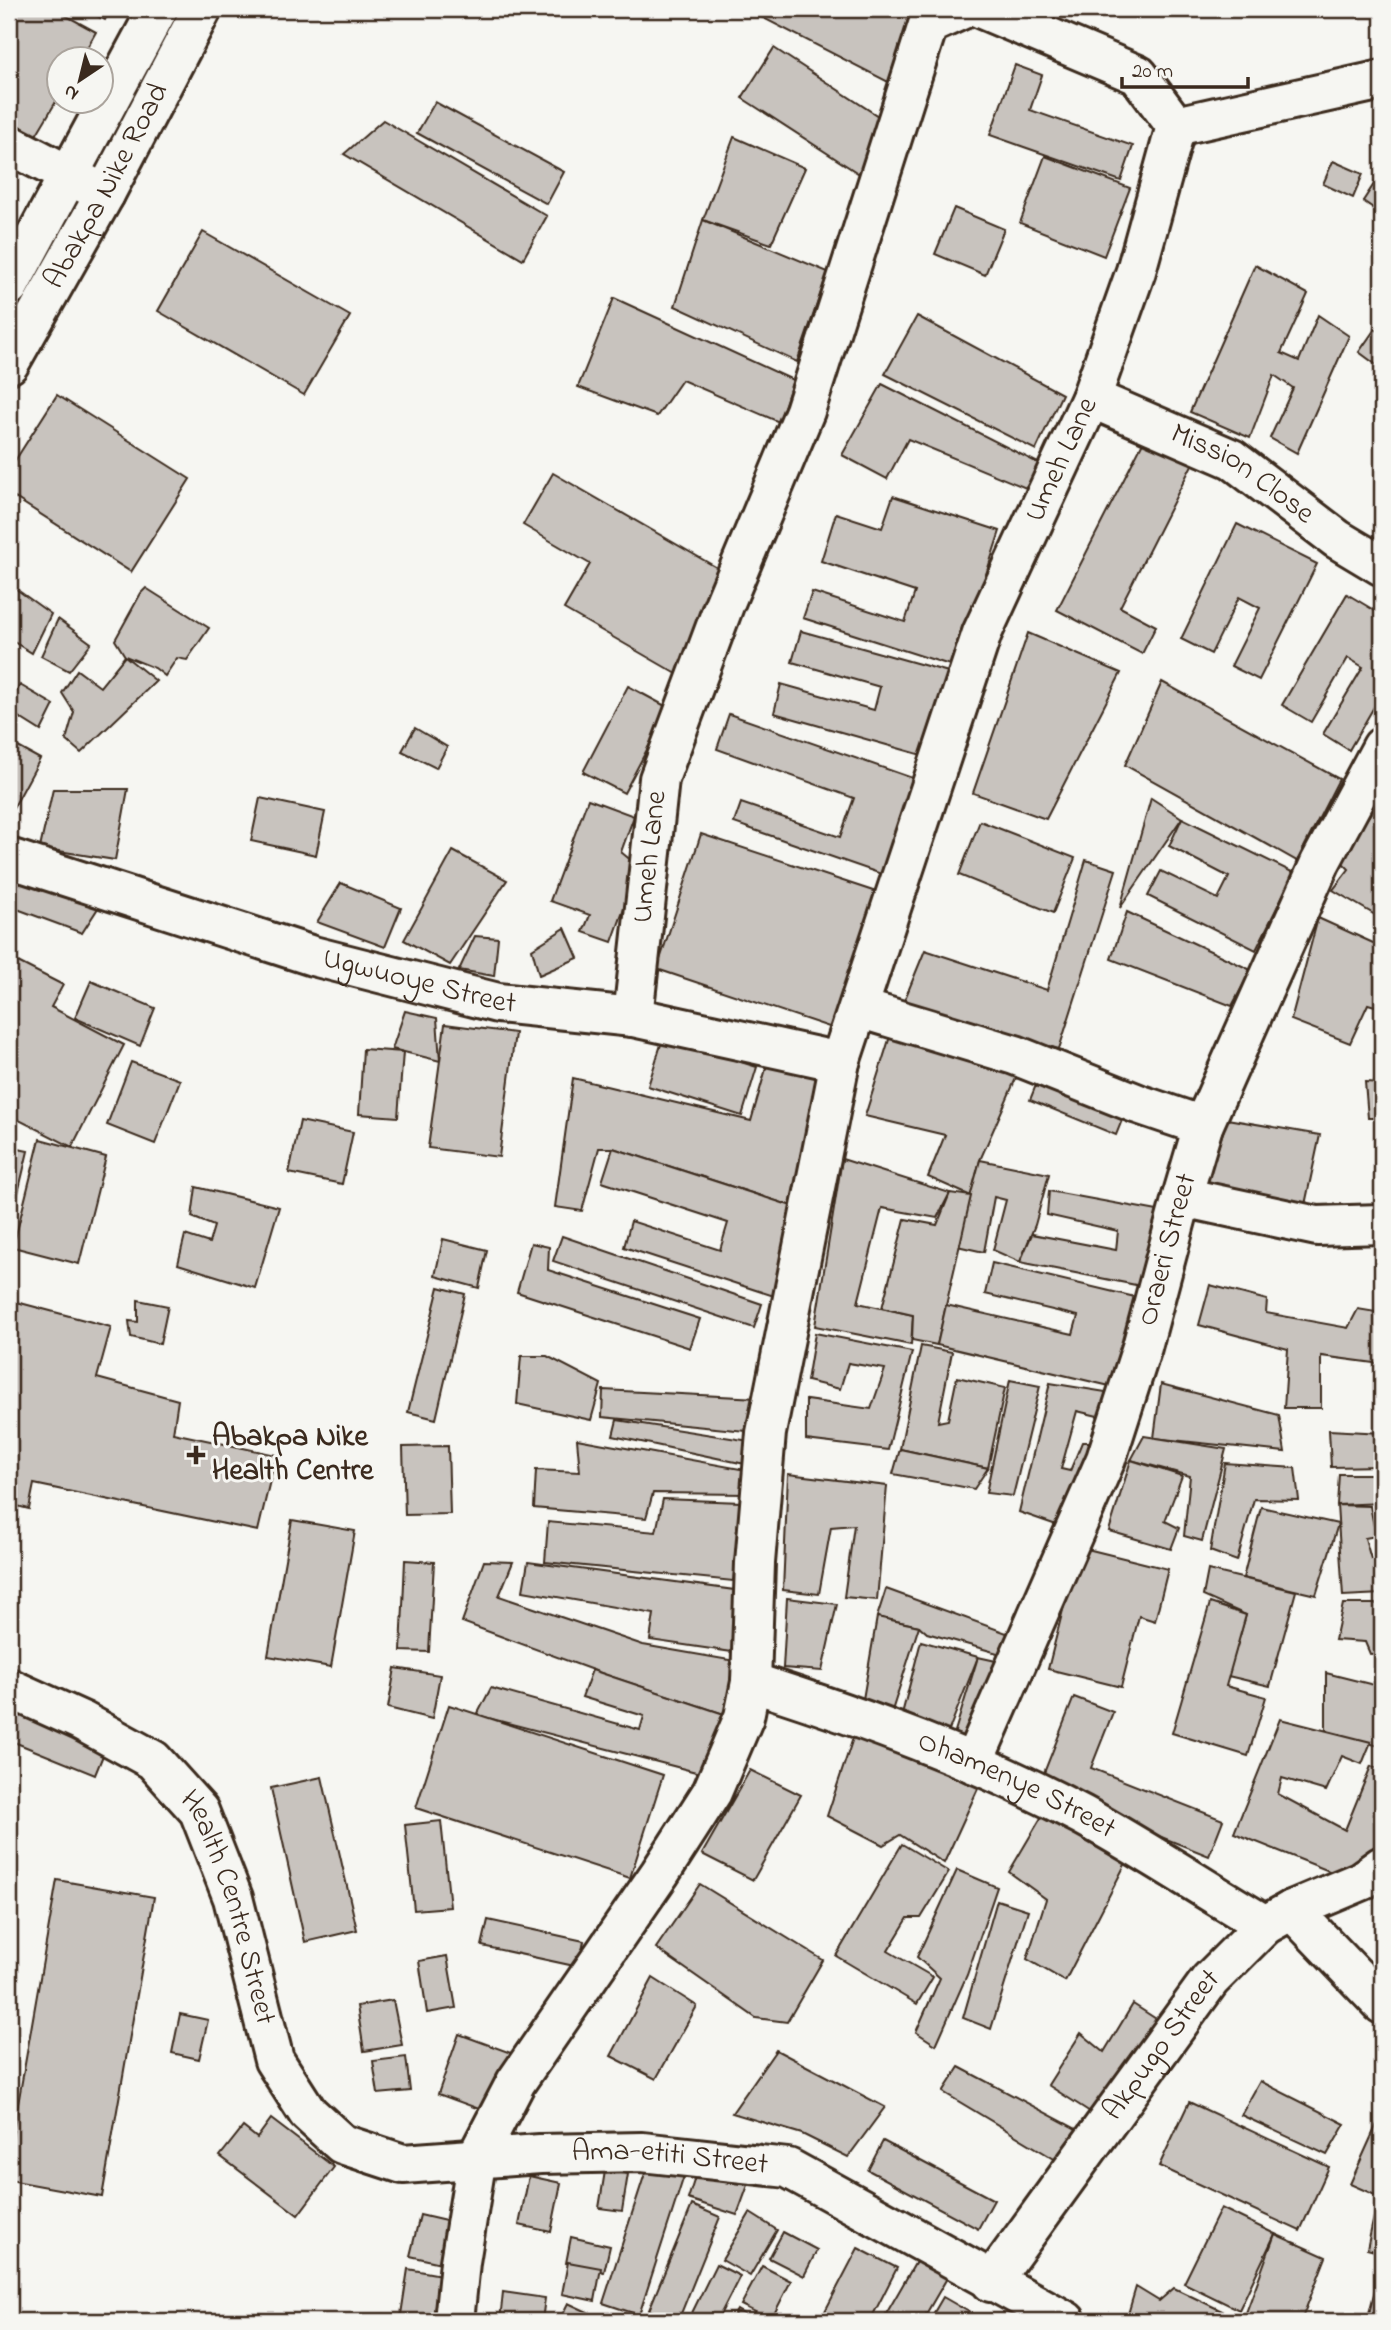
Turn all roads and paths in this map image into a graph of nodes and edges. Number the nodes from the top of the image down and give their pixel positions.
1 (158, 9) edge
2 (202, 9) edge
3 (963, 9) edge
4 (982, 9) edge
5 (1382, 80) edge
6 (1176, 125) junction
7 (9, 144) edge
8 (70, 174) junction
9 (105, 194) junction
10 (9, 286) edge
11 (9, 364) edge
12 (1091, 398) junction
13 (1382, 566) edge
14 (1382, 747) edge
15 (9, 858) edge
16 (859, 1008) junction
17 (633, 1017) junction
18 (840, 1062) junction
19 (1203, 1126) junction
20 (1182, 1197) junction
21 (1382, 1224) edge
22 (751, 1682) junction
23 (9, 1689) edge
24 (973, 1763) junction
25 (1382, 1866) edge
26 (1278, 1918) junction
27 (1382, 2004) edge
28 (477, 2158) junction
29 (403, 2164) joint
30 (991, 2281) junction
31 (454, 2321) edge
32 (1066, 2321) edge

1 - 8 street, Abakpa Nike Road
2 - 9 street, Abakpa Nike Road
3 - 17 street, Umeh Lane
4 - 6 street
5 - 6 street
6 - 12 street, Umeh Lane
7 - 8 street
8 - 9 street
8 - 10 street, Abakpa Nike Road
9 - 11 street, Abakpa Nike Road
12 - 13 street, Mission Close
12 - 16 street, Umeh Lane
14 - 19 street, Oraeri Street
15 - 17 street, Ugwuoye Street
16 - 18 street, Umeh Lane
16 - 19 street
17 - 18 street, Ugwuoye Street
18 - 22 street, Umeh Lane
19 - 20 street, Oraeri Street
20 - 21 street
20 - 24 street, Oraeri Street
22 - 24 street, Ohamenye Street
22 - 28 street, Umeh Lane
23 - 29 street, Health Centre Street
24 - 26 street, Ohamenye Street
25 - 26 street, Akpugo Street
26 - 27 street, Ohamenye Street
26 - 30 street, Akpugo Street
28 - 29 street, Ama-etiti Street
28 - 30 street, Ama-etiti Street
28 - 31 street, Umeh Lane
30 - 32 street, Ama-etiti Street

